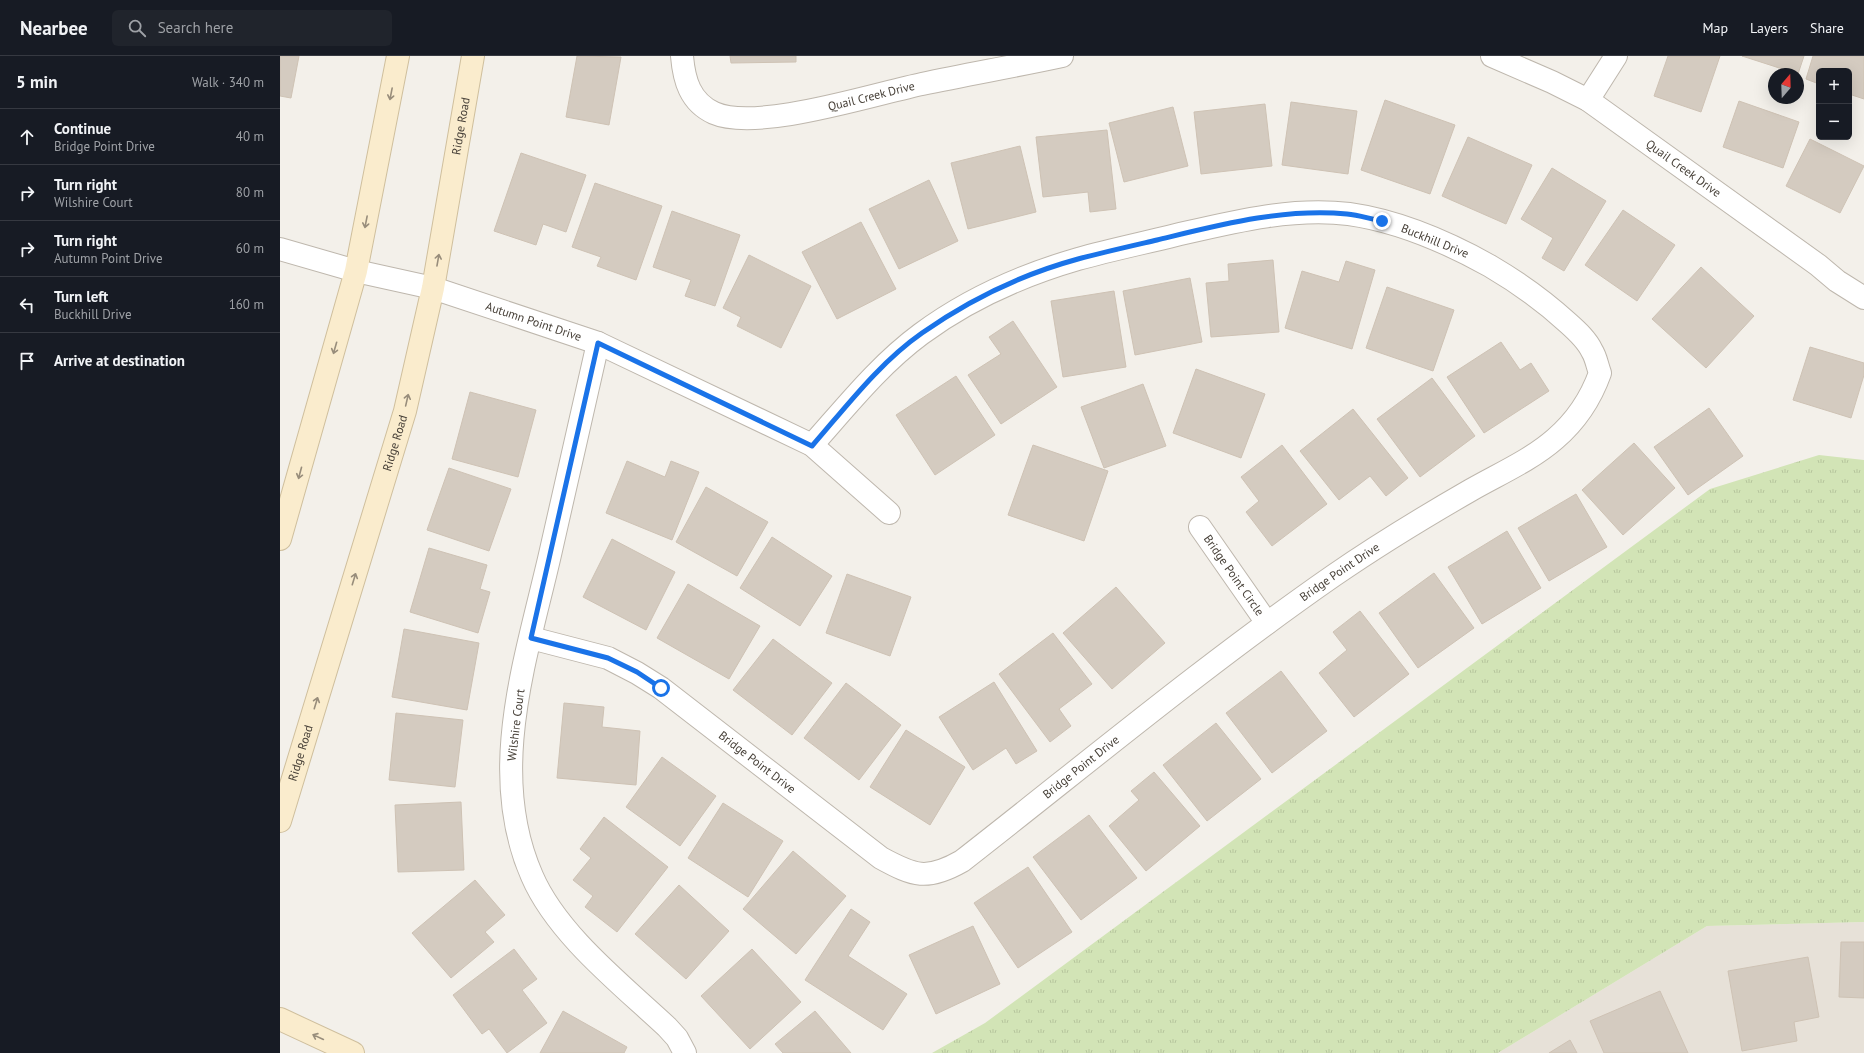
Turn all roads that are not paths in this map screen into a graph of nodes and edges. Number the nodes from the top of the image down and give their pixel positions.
1 (398, 56) edge
2 (472, 56) edge
3 (682, 56) edge
4 (1062, 56) edge
5 (1492, 56) edge
6 (1616, 56) edge
7 (1588, 100) junction
8 (280, 249) edge
9 (356, 271) junction
10 (433, 288) junction
11 (1864, 298) edge
12 (598, 343) junction
13 (1600, 372) joint
14 (812, 446) junction
15 (889, 513) dead end
16 (1200, 527) dead end
17 (280, 539) edge
18 (1267, 624) junction
19 (531, 638) junction
20 (280, 820) edge
21 (280, 1019) edge
22 (353, 1053) edge
23 (685, 1053) edge

1 -> 9 main road
10 -> 2 main road, Ridge Road
3 - 4 street, Quail Creek Drive
5 - 7 street, Quail Creek Drive
6 - 7 street
7 - 11 street, Quail Creek Drive
8 - 9 street, Autumn Point Drive
9 - 10 street, Autumn Point Drive
9 -> 17 main road
10 - 12 street, Autumn Point Drive
20 -> 10 main road, Ridge Road
12 - 14 street, Autumn Point Drive
12 - 19 street, Wilshire Court
13 - 14 street, Buckhill Drive
13 - 18 street, Bridge Point Drive
14 - 15 street, Autumn Point Drive
16 - 18 street, Bridge Point Circle
18 - 19 street, Bridge Point Drive
19 - 23 street, Wilshire Court
22 -> 21 main road

